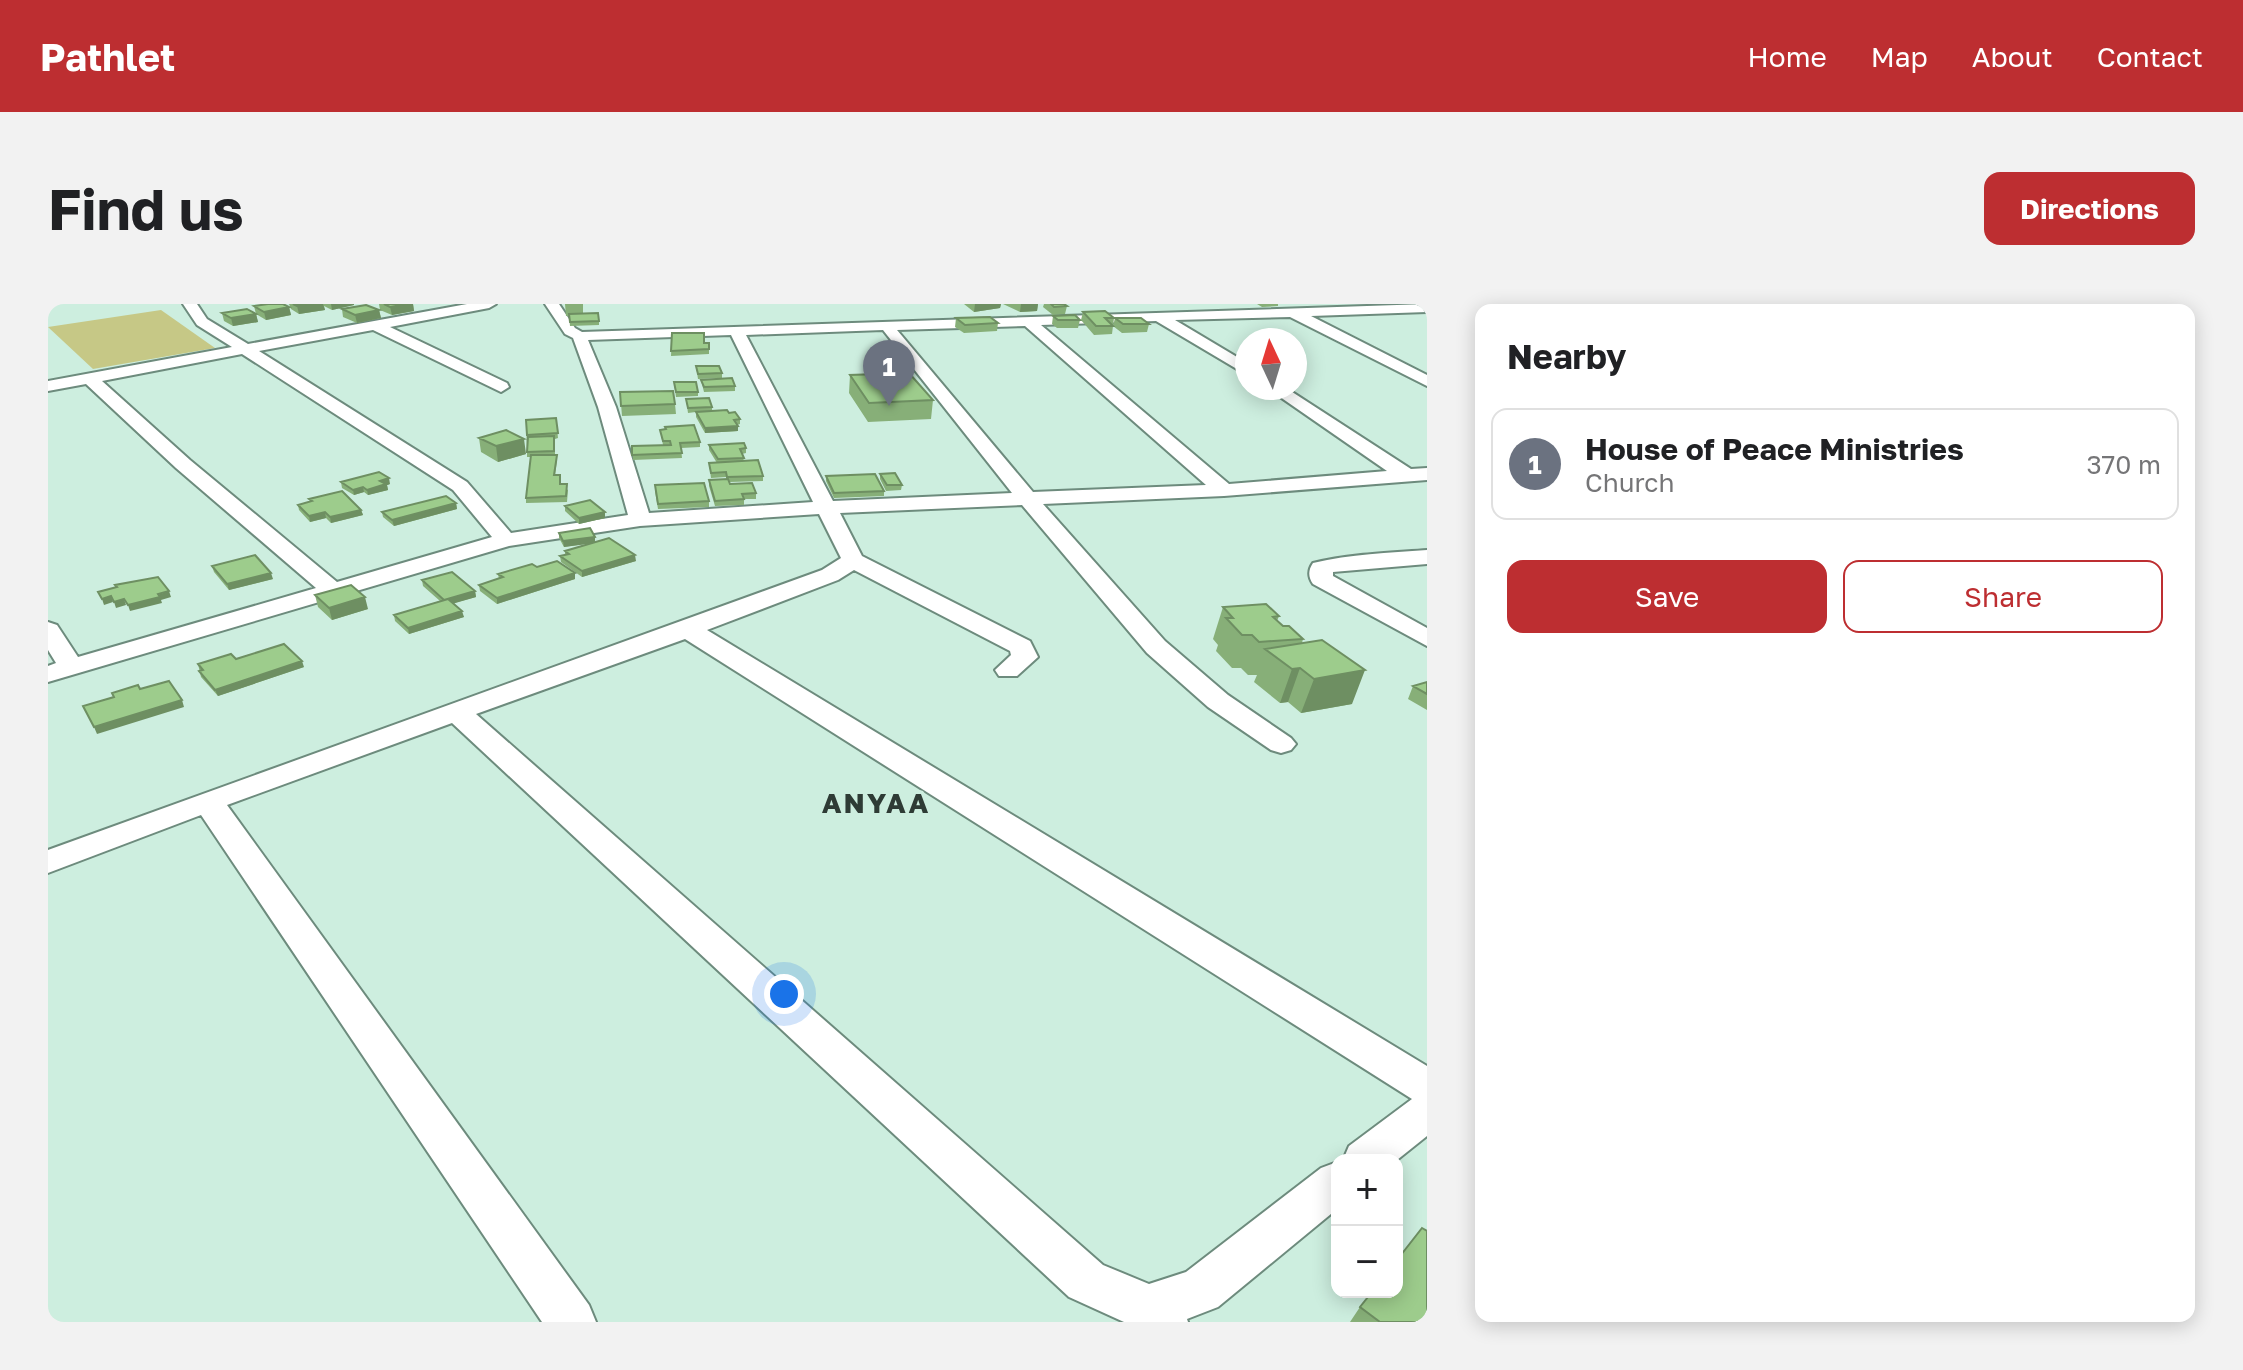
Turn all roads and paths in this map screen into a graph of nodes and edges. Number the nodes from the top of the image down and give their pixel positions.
1 (190, 304) edge
2 (489, 304) edge
3 (552, 304) edge
4 (1291, 311) junction
5 (1422, 311) edge
6 (1156, 315) junction
7 (1027, 320) junction
8 (885, 324) junction
9 (375, 325) junction
10 (736, 330) junction
11 (579, 336) junction
12 (247, 350) junction
13 (1235, 363) edge
14 (90, 379) junction
15 (1427, 381) edge
16 (48, 386) edge
17 (501, 387) dead end
18 (1295, 400) edge
19 (1416, 474) edge
20 (1224, 490) junction
21 (1028, 499) junction
22 (828, 507) junction
23 (640, 520) junction
24 (506, 540) junction
25 (1427, 557) edge
26 (853, 560) junction
27 (332, 590) junction
28 (687, 629) junction
29 (48, 630) edge
30 (1427, 638) edge
31 (60, 670) edge
32 (1008, 670) dead end
33 (456, 711) junction
34 (1281, 744) dead end
35 (208, 801) junction
36 (48, 862) edge
37 (1427, 1087) edge
38 (1427, 1111) edge
39 (1373, 1154) edge
40 (1331, 1187) edge
41 (1156, 1315) edge
42 (571, 1322) edge

1 - 12 street
2 - 9 street
3 - 11 street
4 - 5 street
4 - 6 street
4 - 15 street
6 - 7 street
6 - 13 street
7 - 8 street
7 - 20 street
8 - 10 street
8 - 21 street
9 - 12 street
9 - 17 street
10 - 11 street
10 - 22 street
11 - 23 street
12 - 14 street
12 - 24 street
14 - 16 street
14 - 27 street
18 - 19 street
19 - 20 street
20 - 21 street
21 - 22 street
21 - 34 street
22 - 23 street
22 - 26 street
23 - 24 street
24 - 27 street
25 - 30 street
26 - 28 street
26 - 32 street
27 - 31 street
28 - 33 street
28 - 37 street
29 - 31 street
33 - 35 street
33 - 41 street
35 - 36 street
35 - 42 street
38 - 39 street
40 - 41 street

